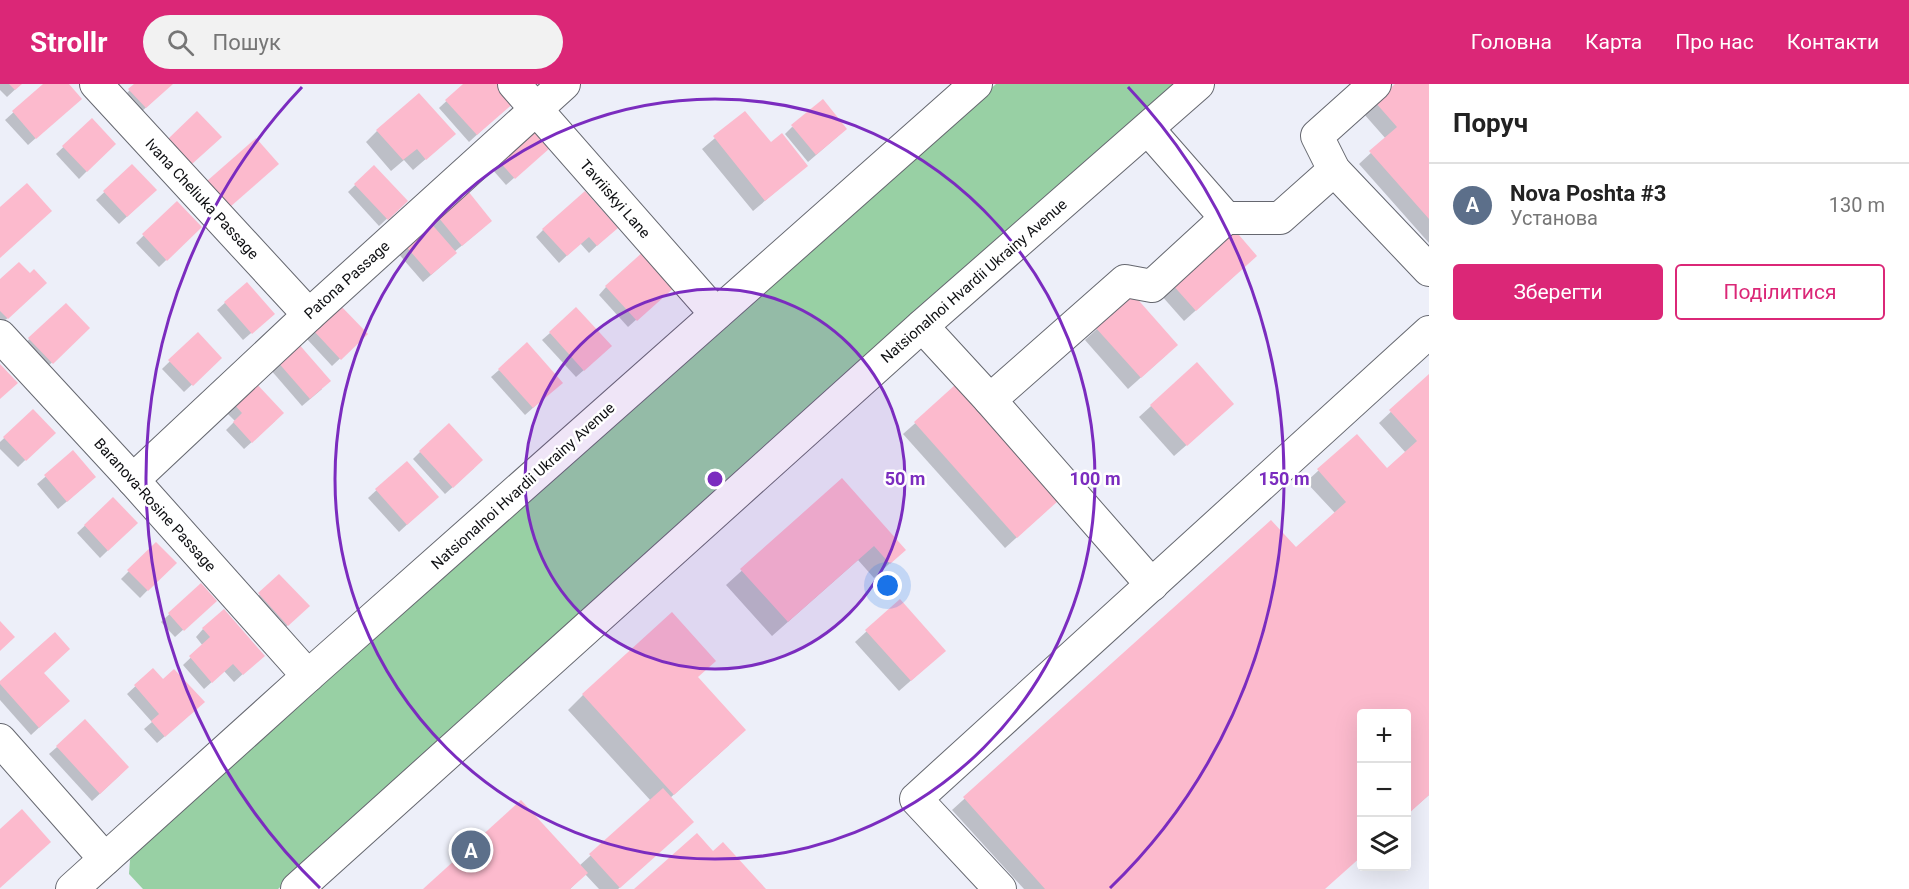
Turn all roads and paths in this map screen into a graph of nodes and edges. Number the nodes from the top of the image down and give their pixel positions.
1 (96, 84) edge
2 (514, 84) edge
3 (564, 84) edge
4 (976, 84) edge
5 (1198, 84) edge
6 (1376, 84) edge
7 (537, 109) junction
8 (1148, 129) junction
9 (1334, 170) junction
10 (1226, 218) junction
11 (1429, 270) edge
12 (716, 314) junction
13 (309, 315) junction
14 (922, 326) junction
15 (1429, 332) edge
16 (0, 336) edge
17 (990, 400) junction
18 (133, 480) junction
19 (1152, 585) junction
20 (308, 676) junction
21 (0, 740) edge
22 (90, 878) edge
23 (297, 889) edge
24 (1000, 889) edge

1 - 13 street, Ivana Cheliuka Passage
2 - 7 street, Tavriiskyi Lane
3 - 7 street, Patona Passage
4 - 12 street, Natsionalnoi Hvardii Ukrainy Avenue
5 - 8 street, Natsionalnoi Hvardii Ukrainy Avenue
6 - 9 street
7 - 12 street, Tavriiskyi Lane
7 - 13 street, Patona Passage
8 - 10 street
8 - 14 street, Natsionalnoi Hvardii Ukrainy Avenue
9 - 10 street
9 - 11 street
10 - 17 street
12 - 20 street, Natsionalnoi Hvardii Ukrainy Avenue
13 - 18 street, Patona Passage
14 - 17 street
14 - 23 street, Natsionalnoi Hvardii Ukrainy Avenue
15 - 19 street
16 - 18 street, Baranova-Rosine Passage
17 - 19 street
18 - 20 street, Baranova-Rosine Passage
19 - 24 street
20 - 22 street, Natsionalnoi Hvardii Ukrainy Avenue
21 - 22 street

